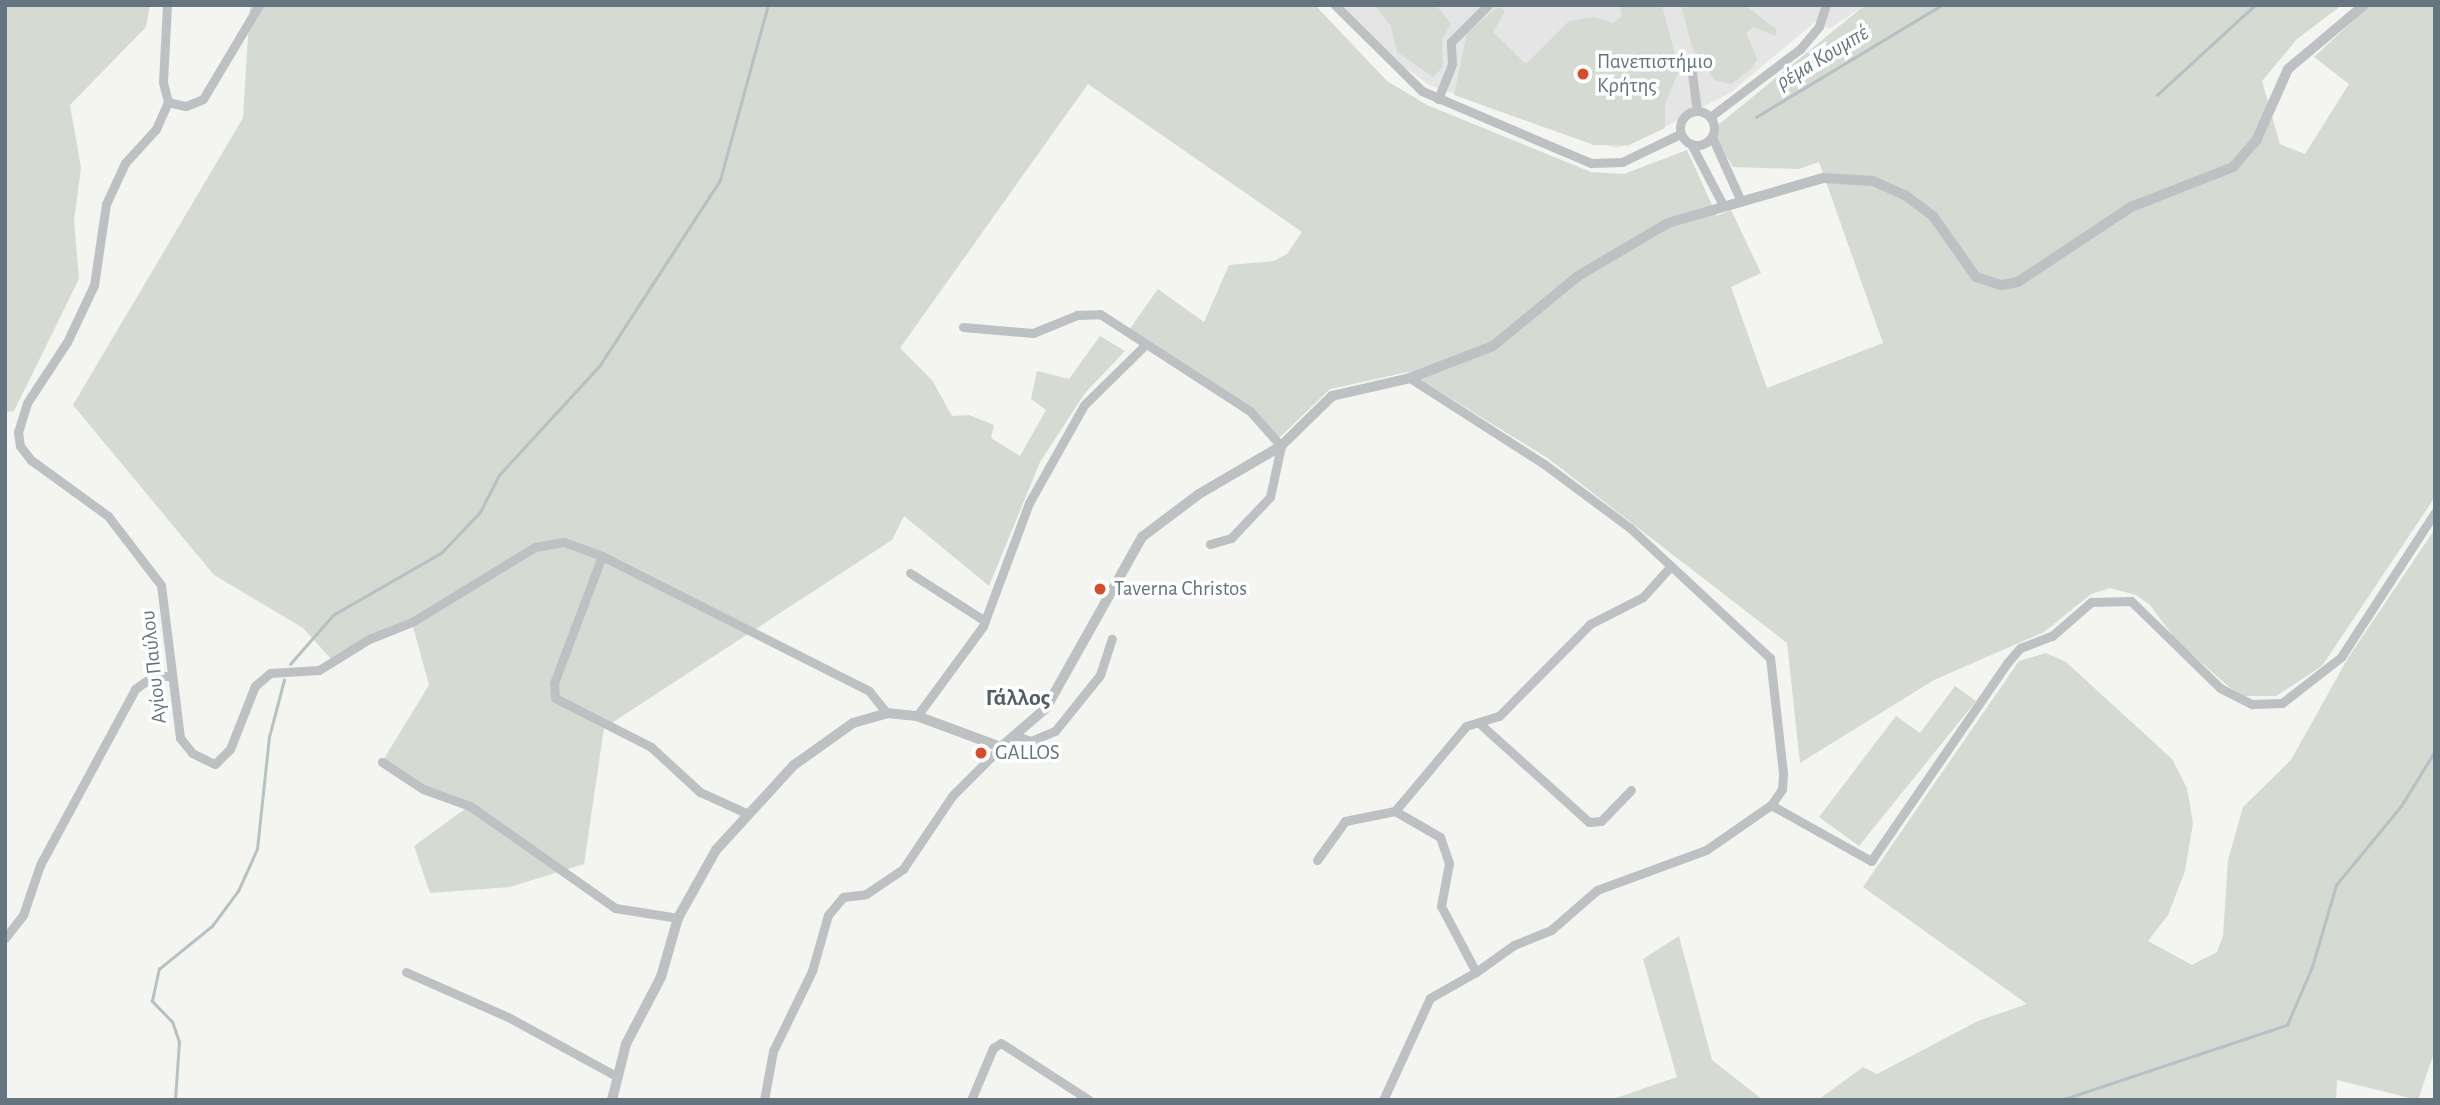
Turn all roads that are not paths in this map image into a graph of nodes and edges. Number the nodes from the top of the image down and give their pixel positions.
1 (167, 5) edge
2 (259, 5) edge
3 (1335, 5) edge
4 (1488, 5) edge
5 (1826, 5) edge
6 (2364, 5) edge
7 (1691, 66) dead end
8 (1438, 99) junction
9 (168, 102) junction
10 (1697, 111) junction
11 (1710, 117) junction
12 (1680, 134) junction
13 (1712, 136) junction
14 (1691, 144) junction
15 (1740, 199) junction
16 (1723, 205) junction
17 (963, 327) dead end
18 (1144, 346) junction
19 (1409, 378) junction
20 (1281, 446) junction
21 (2435, 512) edge
22 (1210, 544) dead end
23 (602, 556) junction
24 (1671, 566) junction
25 (909, 573) dead end
26 (985, 621) junction
27 (1112, 639) dead end
28 (169, 676) junction
29 (887, 713) junction
30 (917, 716) junction
31 (1479, 723) junction
32 (1017, 736) junction
33 (1000, 747) junction
34 (382, 762) dead end
35 (1631, 790) dead end
36 (1771, 805) junction
37 (1395, 811) junction
38 (746, 813) junction
39 (1317, 860) dead end
40 (678, 918) junction
41 (5, 938) edge
42 (406, 972) dead end
43 (1476, 972) junction
44 (618, 1077) junction
45 (612, 1100) edge
46 (765, 1100) edge
47 (971, 1100) edge
48 (1089, 1100) edge
49 (1383, 1100) edge

1 - 9 street
2 - 9 street
3 - 8 street
4 - 8 street
5 - 11 street
6 - 15 street
7 - 10 street
8 - 12 street
9 - 28 street, Αγίου Παύλου
10 - 11 street
10 - 12 street
11 - 13 street
12 - 14 street
13 - 14 street
13 - 15 street
14 - 16 street
15 - 16 street
16 - 19 street
17 - 18 street
18 - 20 street
18 - 26 street
19 - 20 street
19 - 24 street
20 - 22 street
20 - 32 street
21 - 36 street
23 - 28 street, Αγίου Παύλου
23 - 29 street
23 - 38 street
24 - 31 street
24 - 36 street
25 - 26 street
26 - 30 street
27 - 32 street
28 - 41 street
29 - 30 street
29 - 38 street
30 - 33 street
31 - 35 street
31 - 37 street
32 - 33 street
33 - 46 street
34 - 40 street
36 - 43 street
37 - 39 street
37 - 43 street
38 - 40 street
40 - 44 street
42 - 44 street
43 - 49 street
44 - 45 street
47 - 48 street

